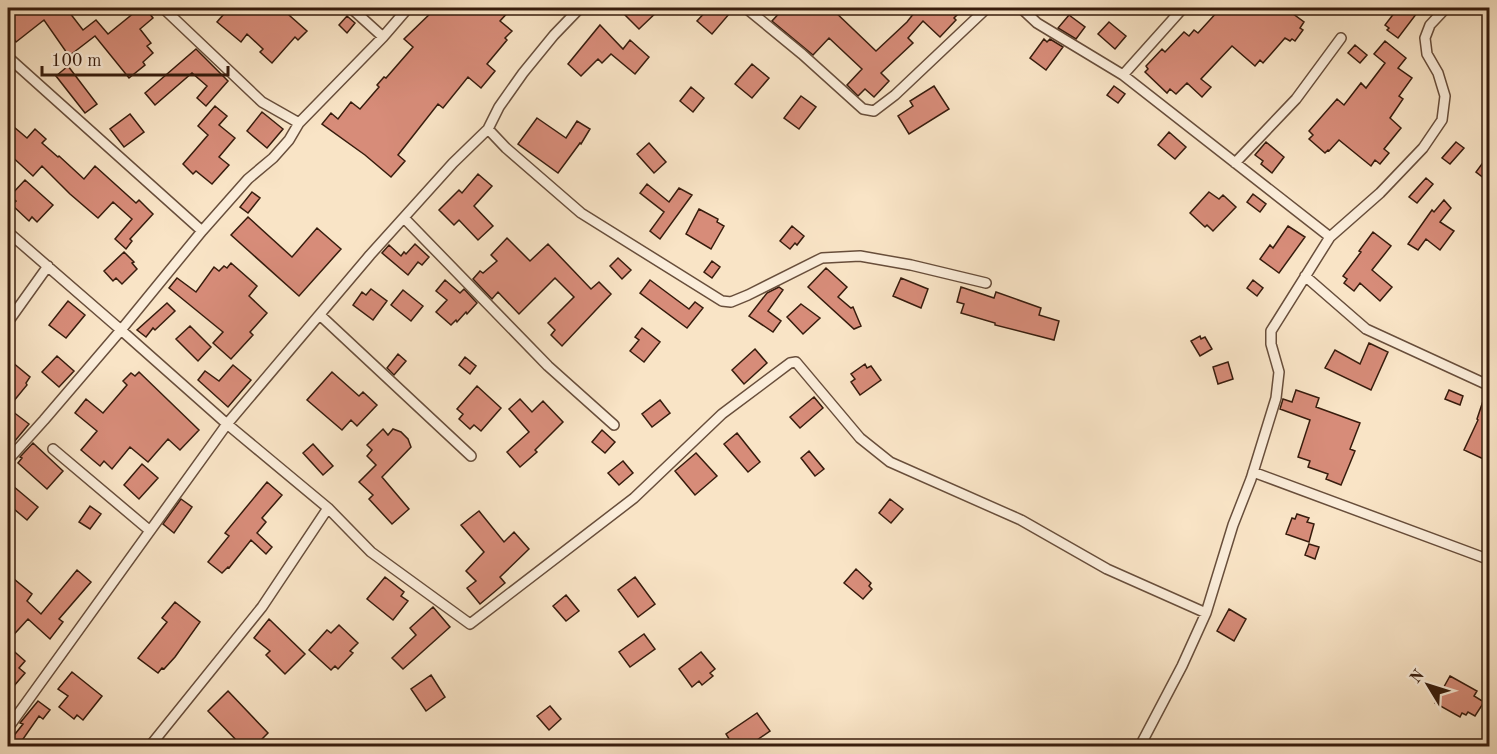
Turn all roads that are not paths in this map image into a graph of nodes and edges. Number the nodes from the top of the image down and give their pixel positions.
1 (163, 8) edge
2 (351, 8) edge
3 (408, 8) edge
4 (580, 8) edge
5 (746, 8) edge
6 (987, 8) edge
7 (1021, 8) edge
8 (1183, 8) edge
9 (1446, 8) edge
10 (382, 37) junction
11 (1341, 38) dead end
12 (8, 57) edge
13 (1123, 75) junction
14 (299, 123) junction
15 (488, 129) junction
16 (1235, 163) junction
17 (404, 218) junction
18 (202, 231) junction
19 (8, 232) edge
20 (1330, 237) junction
21 (48, 266) junction
22 (1305, 276) junction
23 (986, 283) dead end
24 (321, 316) junction
25 (8, 322) edge
26 (121, 330) junction
27 (1490, 386) edge
28 (227, 424) junction
29 (614, 425) dead end
30 (53, 449) dead end
31 (471, 456) dead end
32 (8, 460) edge
33 (1253, 472) junction
34 (328, 508) junction
35 (149, 530) junction
36 (1490, 560) edge
37 (1206, 613) junction
38 (8, 728) edge
39 (150, 747) edge
40 (1140, 747) edge

1 - 14 street
2 - 10 street
3 - 10 street
4 - 15 street
5 - 6 street
7 - 13 street
8 - 13 street
9 - 20 street
10 - 14 street
11 - 16 street
12 - 18 street
13 - 16 street
14 - 18 street
15 - 17 street
15 - 23 street
16 - 20 street
17 - 24 street
17 - 29 street
18 - 26 street
19 - 21 street
20 - 22 street
21 - 25 street
21 - 26 street
22 - 27 street
22 - 33 street
24 - 28 street
24 - 31 street
26 - 28 street
26 - 32 street
28 - 34 street
28 - 35 street
30 - 35 street
33 - 36 street
33 - 37 street
34 - 37 street
34 - 39 street
35 - 38 street
37 - 40 street

